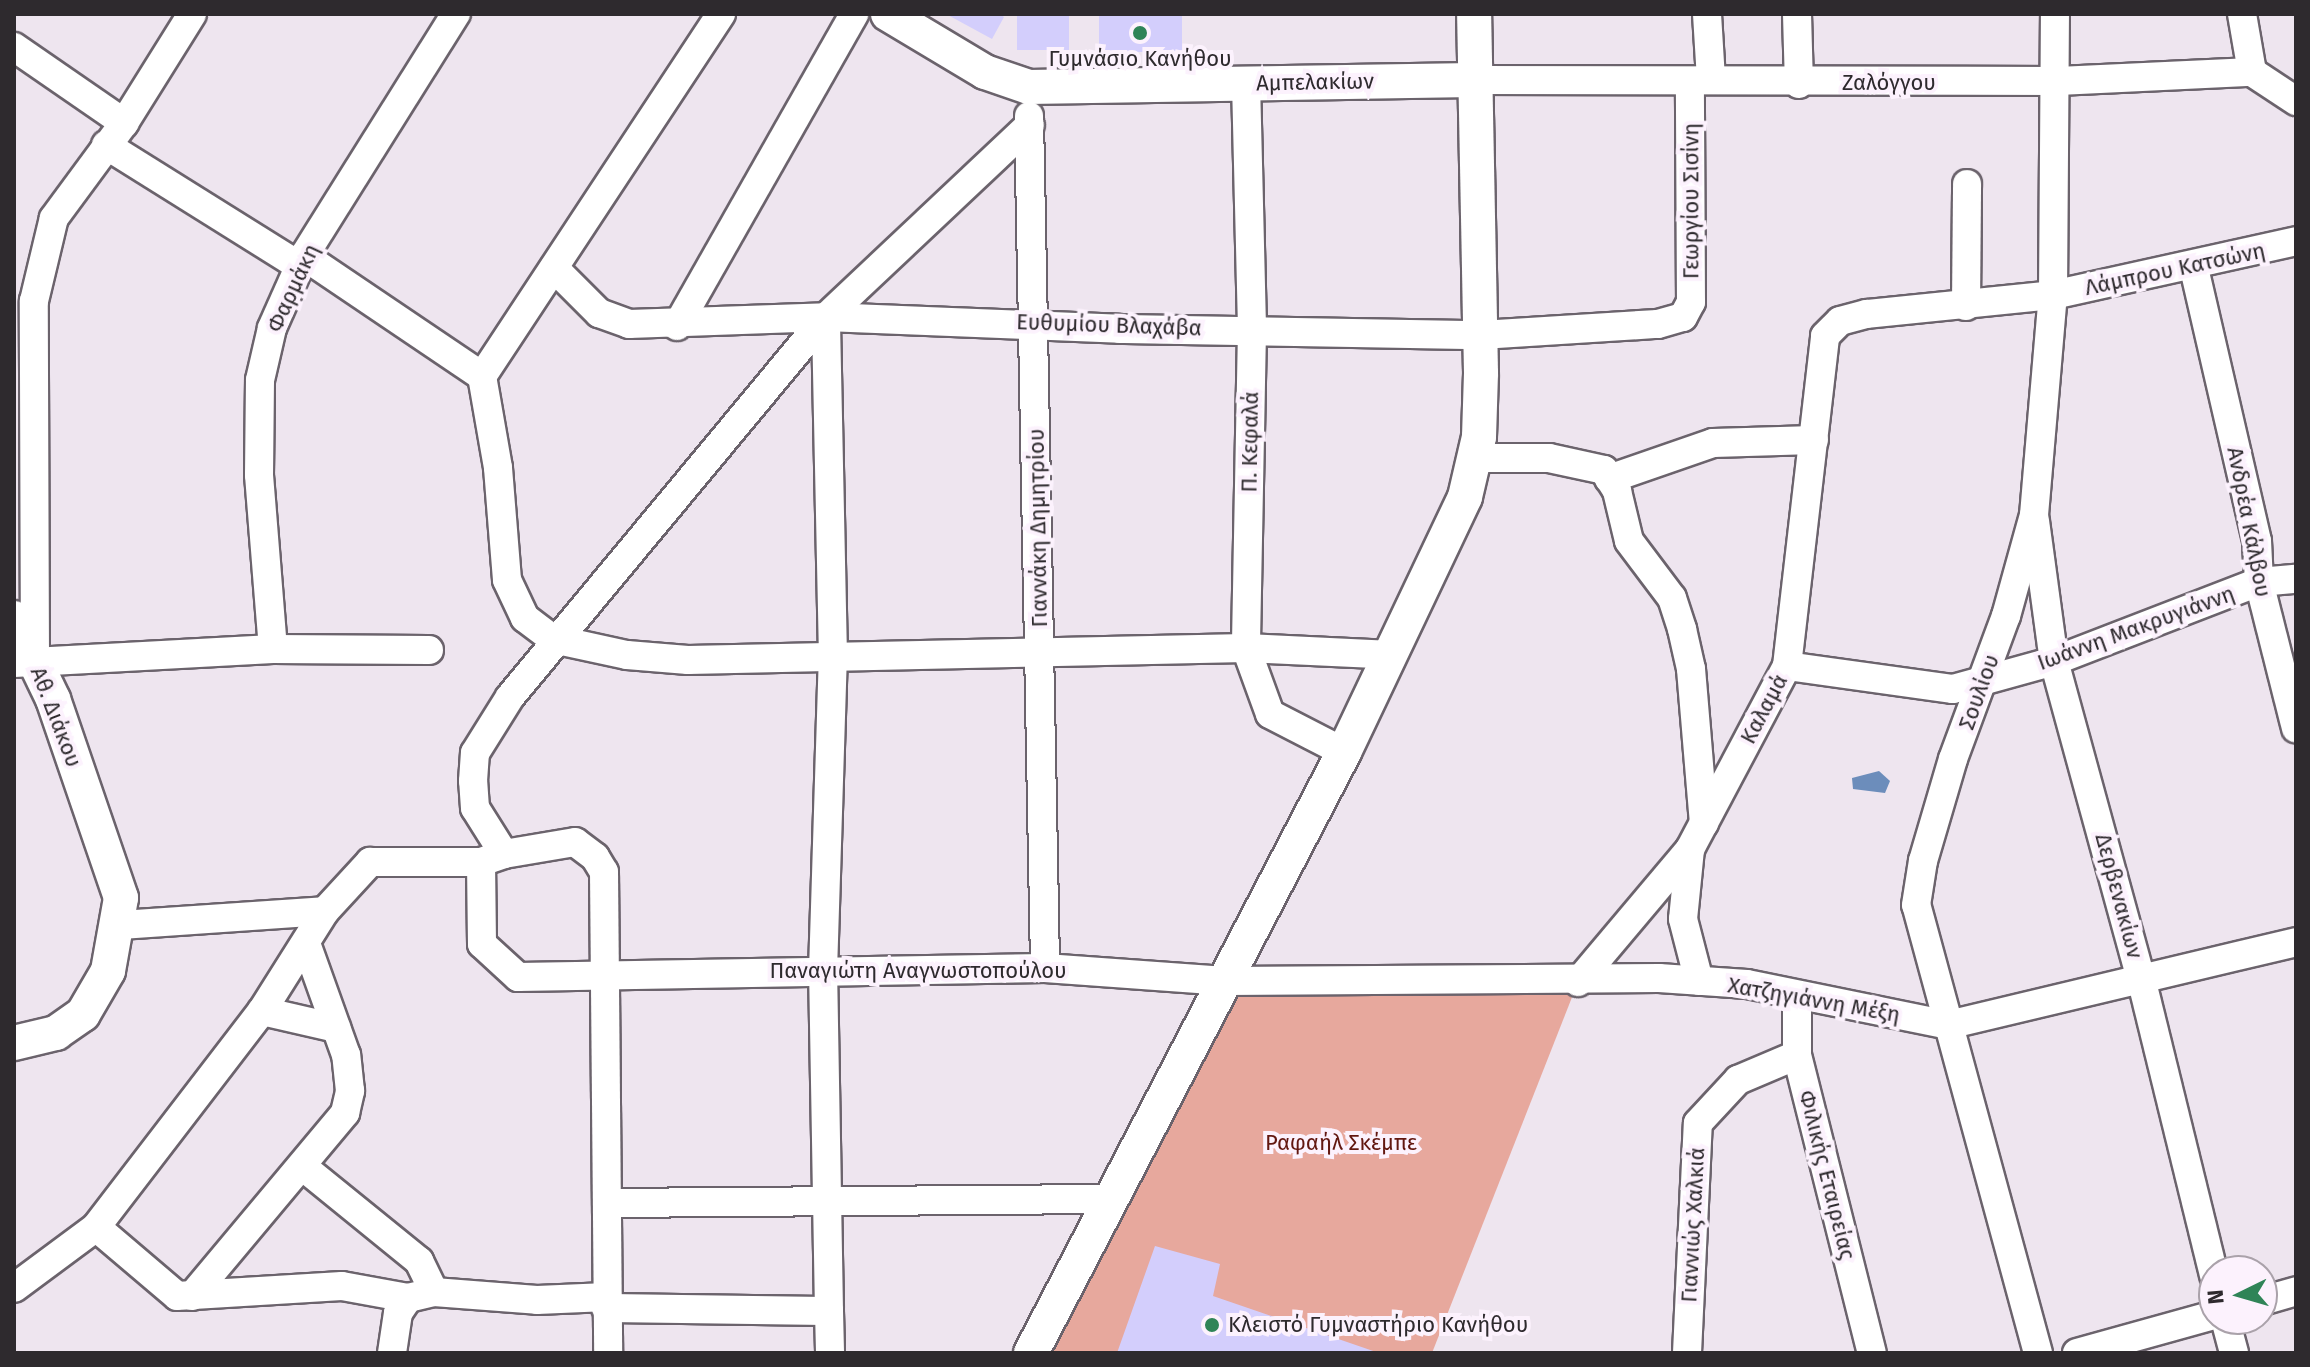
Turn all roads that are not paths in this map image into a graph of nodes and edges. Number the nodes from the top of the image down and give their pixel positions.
1 (192, 14) edge
2 (456, 14) edge
3 (721, 14) edge
4 (854, 14) edge
5 (888, 14) edge
6 (1474, 14) edge
7 (1707, 14) edge
8 (1797, 14) edge
9 (2055, 14) edge
10 (2242, 14) edge
11 (14, 47) edge
12 (2252, 72) junction
13 (1473, 80) junction
14 (1701, 81) junction
15 (2058, 81) junction
16 (1246, 82) junction
17 (1799, 84) junction
18 (1029, 87) junction
19 (2296, 101) edge
20 (1030, 125) junction
21 (115, 134) junction
22 (1967, 184) dead end
23 (2296, 241) edge
24 (302, 261) junction
25 (554, 268) junction
26 (2194, 268) junction
27 (2053, 295) junction
28 (1966, 306) junction
29 (826, 317) junction
30 (1683, 317) joint
31 (1034, 322) junction
32 (677, 326) junction
33 (1252, 330) junction
34 (1481, 335) junction
35 (1825, 336) joint
36 (482, 376) junction
37 (1814, 440) junction
38 (1474, 458) junction
39 (1609, 479) junction
40 (2034, 515) junction
41 (2296, 579) edge
42 (2259, 582) junction
43 (14, 618) edge
44 (553, 639) junction
45 (1246, 648) junction
46 (273, 649) junction
47 (429, 650) dead end
48 (1040, 653) junction
49 (1392, 655) junction
50 (833, 657) junction
51 (2054, 661) junction
52 (21, 666) edge
53 (1787, 666) junction
54 (1984, 681) junction
55 (2296, 728) edge
56 (1344, 752) junction
57 (1704, 823) junction
58 (1690, 849) junction
59 (493, 858) junction
60 (325, 911) junction
61 (120, 925) junction
62 (2296, 942) edge
63 (307, 946) junction
64 (1045, 968) junction
65 (823, 971) junction
66 (608, 972) junction
67 (1226, 981) junction
68 (1699, 981) junction
69 (1578, 982) junction
70 (2142, 982) junction
71 (1797, 996) junction
72 (262, 1011) junction
73 (1948, 1025) junction
74 (336, 1028) junction
75 (14, 1043) edge
76 (1797, 1055) junction
77 (302, 1166) junction
78 (1107, 1199) junction
79 (828, 1200) junction
80 (607, 1203) junction
81 (96, 1227) junction
82 (2209, 1255) edge
83 (14, 1288) edge
84 (421, 1295) junction
85 (192, 1296) junction
86 (607, 1302) junction
87 (829, 1311) junction
88 (2198, 1322) edge
89 (2155, 1342) edge
90 (392, 1353) edge
91 (608, 1353) edge
92 (830, 1353) edge
93 (1031, 1353) edge
94 (1687, 1353) edge
95 (1872, 1353) edge
96 (2038, 1353) edge
97 (2077, 1353) edge

1 - 21 street
2 - 24 street, Φαρμάκη
3 - 25 street
4 - 32 street
5 - 18 street, Αμπελακίων
6 - 13 street
7 - 14 street, Γεωργίου Σισίνη
8 - 17 street
9 - 15 street, Σουλίου
10 - 12 street
11 - 21 street
12 - 15 street, Ζαλόγγου
12 - 19 street
13 - 14 street, Ζαλόγγου
13 - 16 street, Αμπελακίων
13 - 34 street
14 - 17 street, Ζαλόγγου
14 - 30 street, Γεωργίου Σισίνη
15 - 17 street, Ζαλόγγου
15 - 27 street, Σουλίου
16 - 18 street, Αμπελακίων
16 - 33 street, Π. Κεφαλά
18 - 20 street, Γιαννάκη Δημητρίου
20 - 29 street
20 - 31 street, Γιαννάκη Δημητρίου
21 - 24 street
21 - 52 street
22 - 28 street
23 - 26 street, Λάμπρου Κατσώνη
24 - 36 street
24 - 46 street, Φαρμάκη
25 - 32 street, Ευθυμίου Βλαχάβα
25 - 36 street
26 - 27 street, Λάμπρου Κατσώνη
26 - 42 street, Ανδρέα Κάλβου
27 - 28 street, Λάμπρου Κατσώνη
27 - 40 street, Σουλίου
28 - 35 street, Λάμπρου Κατσώνη
29 - 31 street, Ευθυμίου Βλαχάβα
29 - 32 street, Ευθυμίου Βλαχάβα
29 - 44 street
29 - 50 street
30 - 34 street, Ευθυμίου Βλαχάβα
31 - 33 street, Ευθυμίου Βλαχάβα
31 - 48 street, Γιαννάκη Δημητρίου
33 - 34 street, Ευθυμίου Βλαχάβα
33 - 45 street, Π. Κεφαλά
34 - 38 street
35 - 37 street, Καλαμά
36 - 44 street
37 - 39 street
37 - 53 street, Καλαμά
38 - 39 street
38 - 49 street
39 - 57 street
40 - 51 street, Δερβενακίων
40 - 54 street, Σουλίου
41 - 42 street, Ιωάννη Μακρυγιάννη
42 - 51 street, Ιωάννη Μακρυγιάννη
42 - 55 street, Ανδρέα Κάλβου
43 - 52 street, Αθ. Διάκου
44 - 50 street
44 - 59 street
45 - 48 street
45 - 49 street
45 - 56 street, Π. Κεφαλά
46 - 47 street
46 - 52 street
48 - 50 street
48 - 64 street, Γιαννάκη Δημητρίου
49 - 56 street
50 - 65 street
51 - 54 street, Ιωάννη Μακρυγιάννη
51 - 70 street, Δερβενακίων
52 - 61 street, Αθ. Διάκου
53 - 54 street, Ιωάννη Μακρυγιάννη
53 - 57 street, Καλαμά
54 - 73 street, Σουλίου
56 - 67 street
57 - 58 street, Καλαμά
58 - 68 street
58 - 69 street, Καλαμά
59 - 60 street
59 - 66 street
59 - 66 street
60 - 61 street
60 - 63 street
61 - 75 street, Αθ. Διάκου
62 - 70 street, Χατζηγιάννη Μέξη
63 - 72 street
63 - 74 street
64 - 65 street, Παναγιώτη Αναγνωστοπούλου
64 - 67 street, Παναγιώτη Αναγνωστοπούλου
65 - 66 street, Παναγιώτη Αναγνωστοπούλου
65 - 79 street
66 - 80 street
67 - 69 street, Χατζηγιάννη Μέξη
67 - 78 street
68 - 69 street, Χατζηγιάννη Μέξη
68 - 71 street, Χατζηγιάννη Μέξη
70 - 73 street, Χατζηγιάννη Μέξη
70 - 82 street, Δερβενακίων
71 - 73 street, Χατζηγιάννη Μέξη
71 - 76 street, Φιλικής Εταιρείας
72 - 74 street
72 - 81 street
73 - 96 street, Σουλίου
74 - 77 street
76 - 94 street, Γιαννιώς Χαλκιά
76 - 95 street, Φιλικής Εταιρείας
77 - 84 street
77 - 85 street
78 - 79 street
78 - 93 street
79 - 80 street
79 - 87 street
80 - 86 street
81 - 83 street
81 - 85 street
84 - 85 street
84 - 86 street
84 - 90 street
86 - 87 street
86 - 91 street
87 - 92 street
88 - 89 street
89 - 97 street

